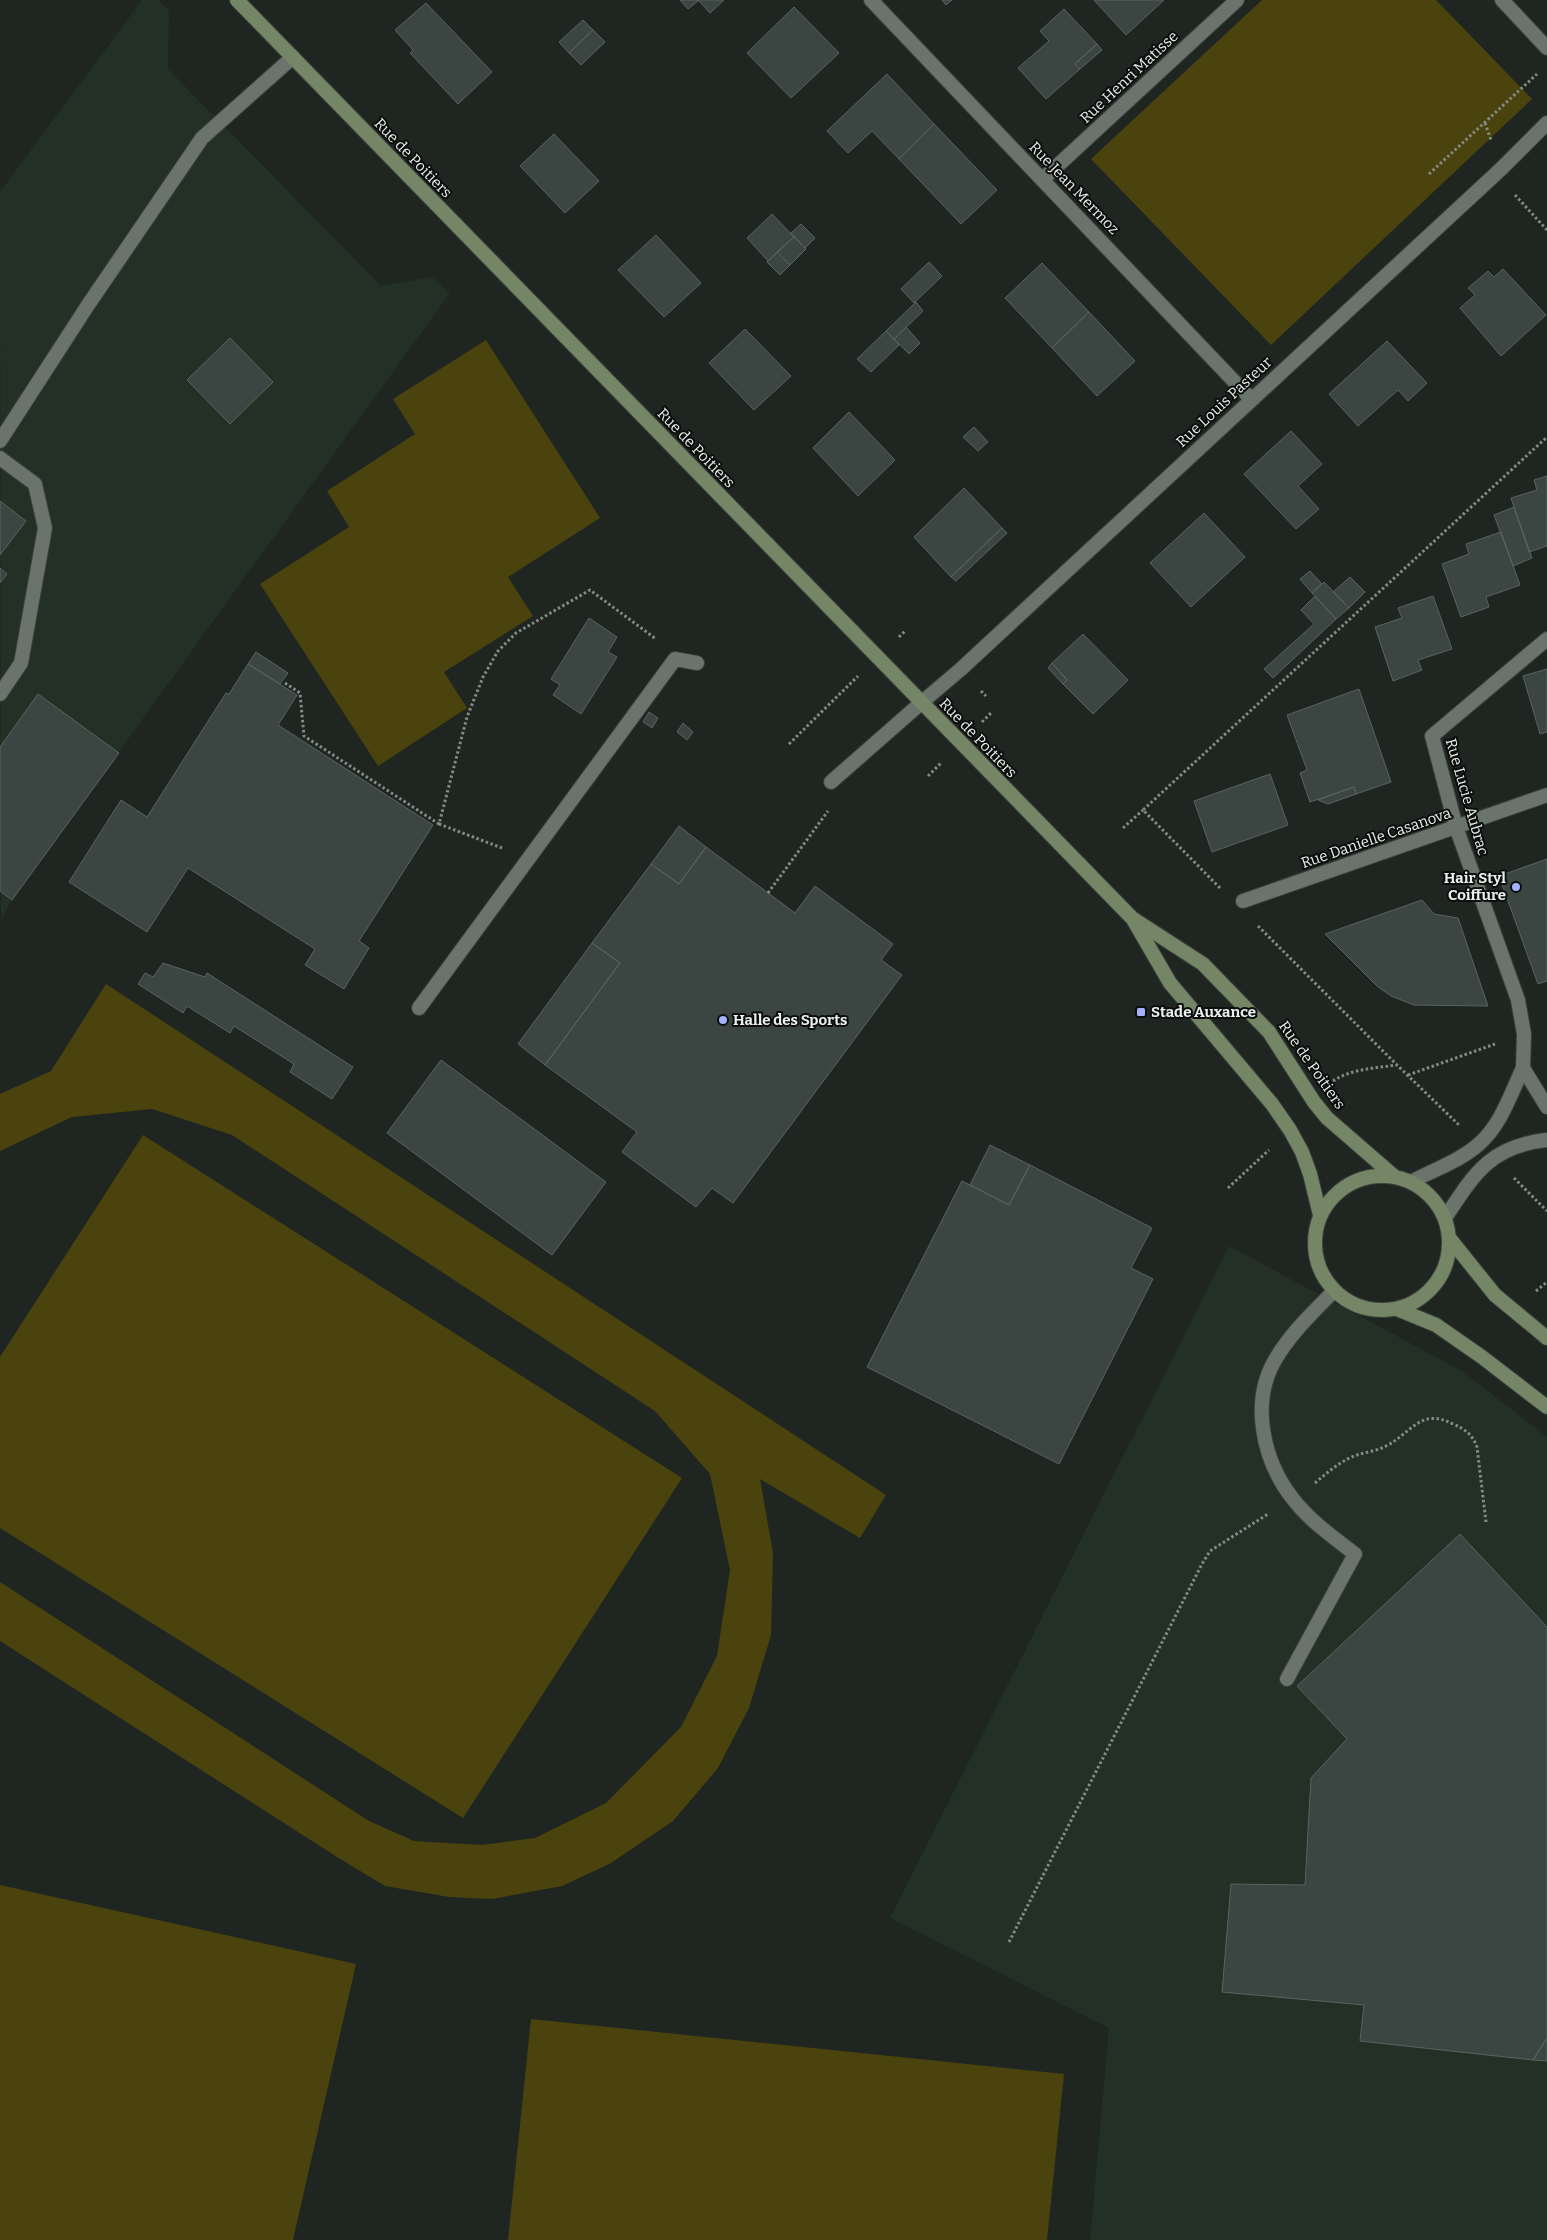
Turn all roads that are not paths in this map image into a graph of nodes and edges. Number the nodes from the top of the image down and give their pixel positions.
1 (237, 0) edge
2 (871, 0) edge
3 (1237, 0) edge
4 (1502, 0) edge
5 (1547, 48) edge
6 (292, 58) junction
7 (1547, 123) edge
8 (1043, 179) junction
9 (1251, 399) junction
10 (0, 441) edge
11 (0, 458) edge
12 (1547, 639) edge
13 (698, 663) dead end
14 (0, 694) edge
15 (922, 703) junction
16 (831, 782) dead end
17 (1547, 795) edge
18 (1456, 827) junction
19 (1240, 903) road end
20 (1132, 918) junction
21 (419, 1008) dead end
22 (1523, 1068) junction
23 (1547, 1107) edge
24 (1547, 1140) edge
25 (1395, 1177) junction
26 (1411, 1182) junction
27 (1320, 1215) junction
28 (1445, 1218) junction
29 (1450, 1239) junction
30 (1334, 1291) junction
31 (1396, 1309) junction
32 (1547, 1338) edge
33 (1547, 1407) edge
34 (1287, 1680) dead end

1 - 6 main road, Rue de Poitiers
2 - 8 street, Rue Jean Mermoz
3 - 8 street, Rue Henri Matisse
4 - 5 street
6 - 10 street
6 - 15 main road, Rue de Poitiers
7 - 9 street, Rue Louis Pasteur
8 - 9 street, Rue Jean Mermoz
9 - 15 street, Rue Louis Pasteur
11 - 14 street
12 - 18 street, Rue Lucie Aubrac
13 - 21 street
15 - 16 street, Rue Louis Pasteur
15 - 20 main road, Rue de Poitiers
17 - 18 street, Rue Danielle Casanova
18 - 19 street, Rue Danielle Casanova
18 - 22 street, Rue Lucie Aubrac
20 - 25 main road, Rue de Poitiers
20 - 27 main road, Rue de Poitiers
22 - 23 street
22 - 26 street, Rue Lucie Aubrac
24 - 28 street
25 - 26 main road
25 - 27 main road
26 - 28 main road
27 - 30 main road
28 - 29 main road
29 - 31 main road
29 - 32 main road
30 - 31 main road
30 - 34 street
31 - 33 main road

